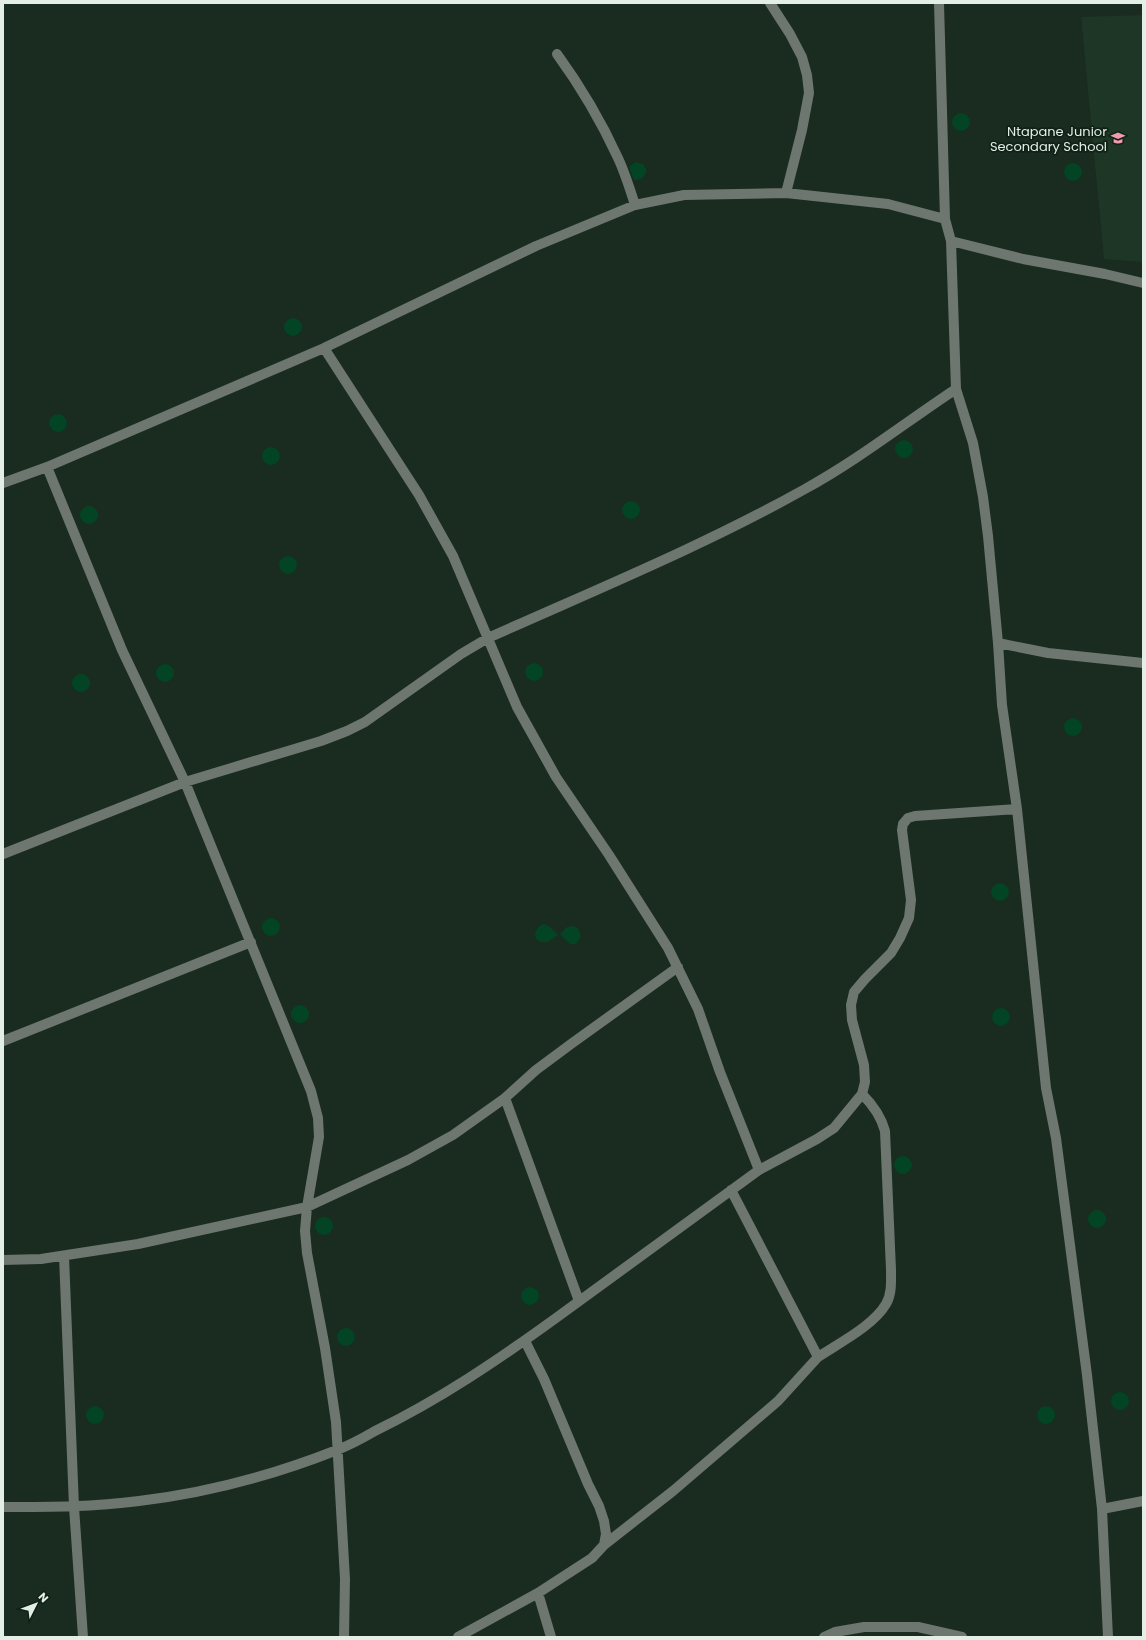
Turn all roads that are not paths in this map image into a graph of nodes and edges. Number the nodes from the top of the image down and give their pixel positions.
1 (770, 3) edge
2 (939, 3) edge
3 (557, 54) dead end
4 (786, 193) junction
5 (635, 205) junction
6 (945, 219) junction
7 (951, 241) junction
8 (1143, 283) edge
9 (324, 348) junction
10 (956, 389) junction
11 (47, 467) junction
12 (3, 483) edge
13 (488, 638) junction
14 (998, 643) junction
15 (1143, 662) edge
16 (185, 782) junction
17 (1017, 808) junction
18 (3, 854) edge
19 (250, 942) junction
20 (678, 967) junction
21 (3, 1041) edge
22 (862, 1094) junction
23 (505, 1098) junction
24 (759, 1170) junction
25 (731, 1190) junction
26 (307, 1207) junction
27 (64, 1256) junction
28 (3, 1260) edge
29 (579, 1301) junction
30 (524, 1341) junction
31 (818, 1357) junction
32 (339, 1450) junction
33 (1143, 1501) edge
34 (3, 1507) edge
35 (74, 1507) junction
36 (1102, 1510) junction
37 (604, 1545) junction
38 (538, 1593) junction
39 (864, 1632) edge
40 (83, 1637) edge
41 (344, 1637) edge
42 (458, 1637) edge
43 (551, 1637) edge
44 (824, 1637) edge
45 (962, 1637) edge
46 (1108, 1637) edge

1 - 4 street
2 - 6 street
3 - 5 street
4 - 5 street
4 - 6 street
5 - 9 street
6 - 7 street
7 - 8 street
7 - 10 street
9 - 11 street
9 - 13 street
10 - 13 street
10 - 14 street
11 - 12 street
11 - 16 street
13 - 16 street
13 - 20 street
14 - 15 street
14 - 17 street
16 - 18 street
16 - 19 street
17 - 22 street
17 - 36 street
19 - 21 street
19 - 26 street
20 - 23 street
20 - 24 street
22 - 24 street
22 - 31 street
23 - 26 street
23 - 29 street
24 - 25 street
25 - 29 street
25 - 31 street
26 - 27 street
26 - 32 street
27 - 28 street
27 - 35 street
29 - 30 street
30 - 32 street
30 - 37 street
31 - 37 street
32 - 35 street
32 - 41 street
33 - 36 street
34 - 35 street
35 - 40 street
36 - 46 street
37 - 38 street
38 - 42 street
38 - 43 street
39 - 44 street
39 - 45 street

